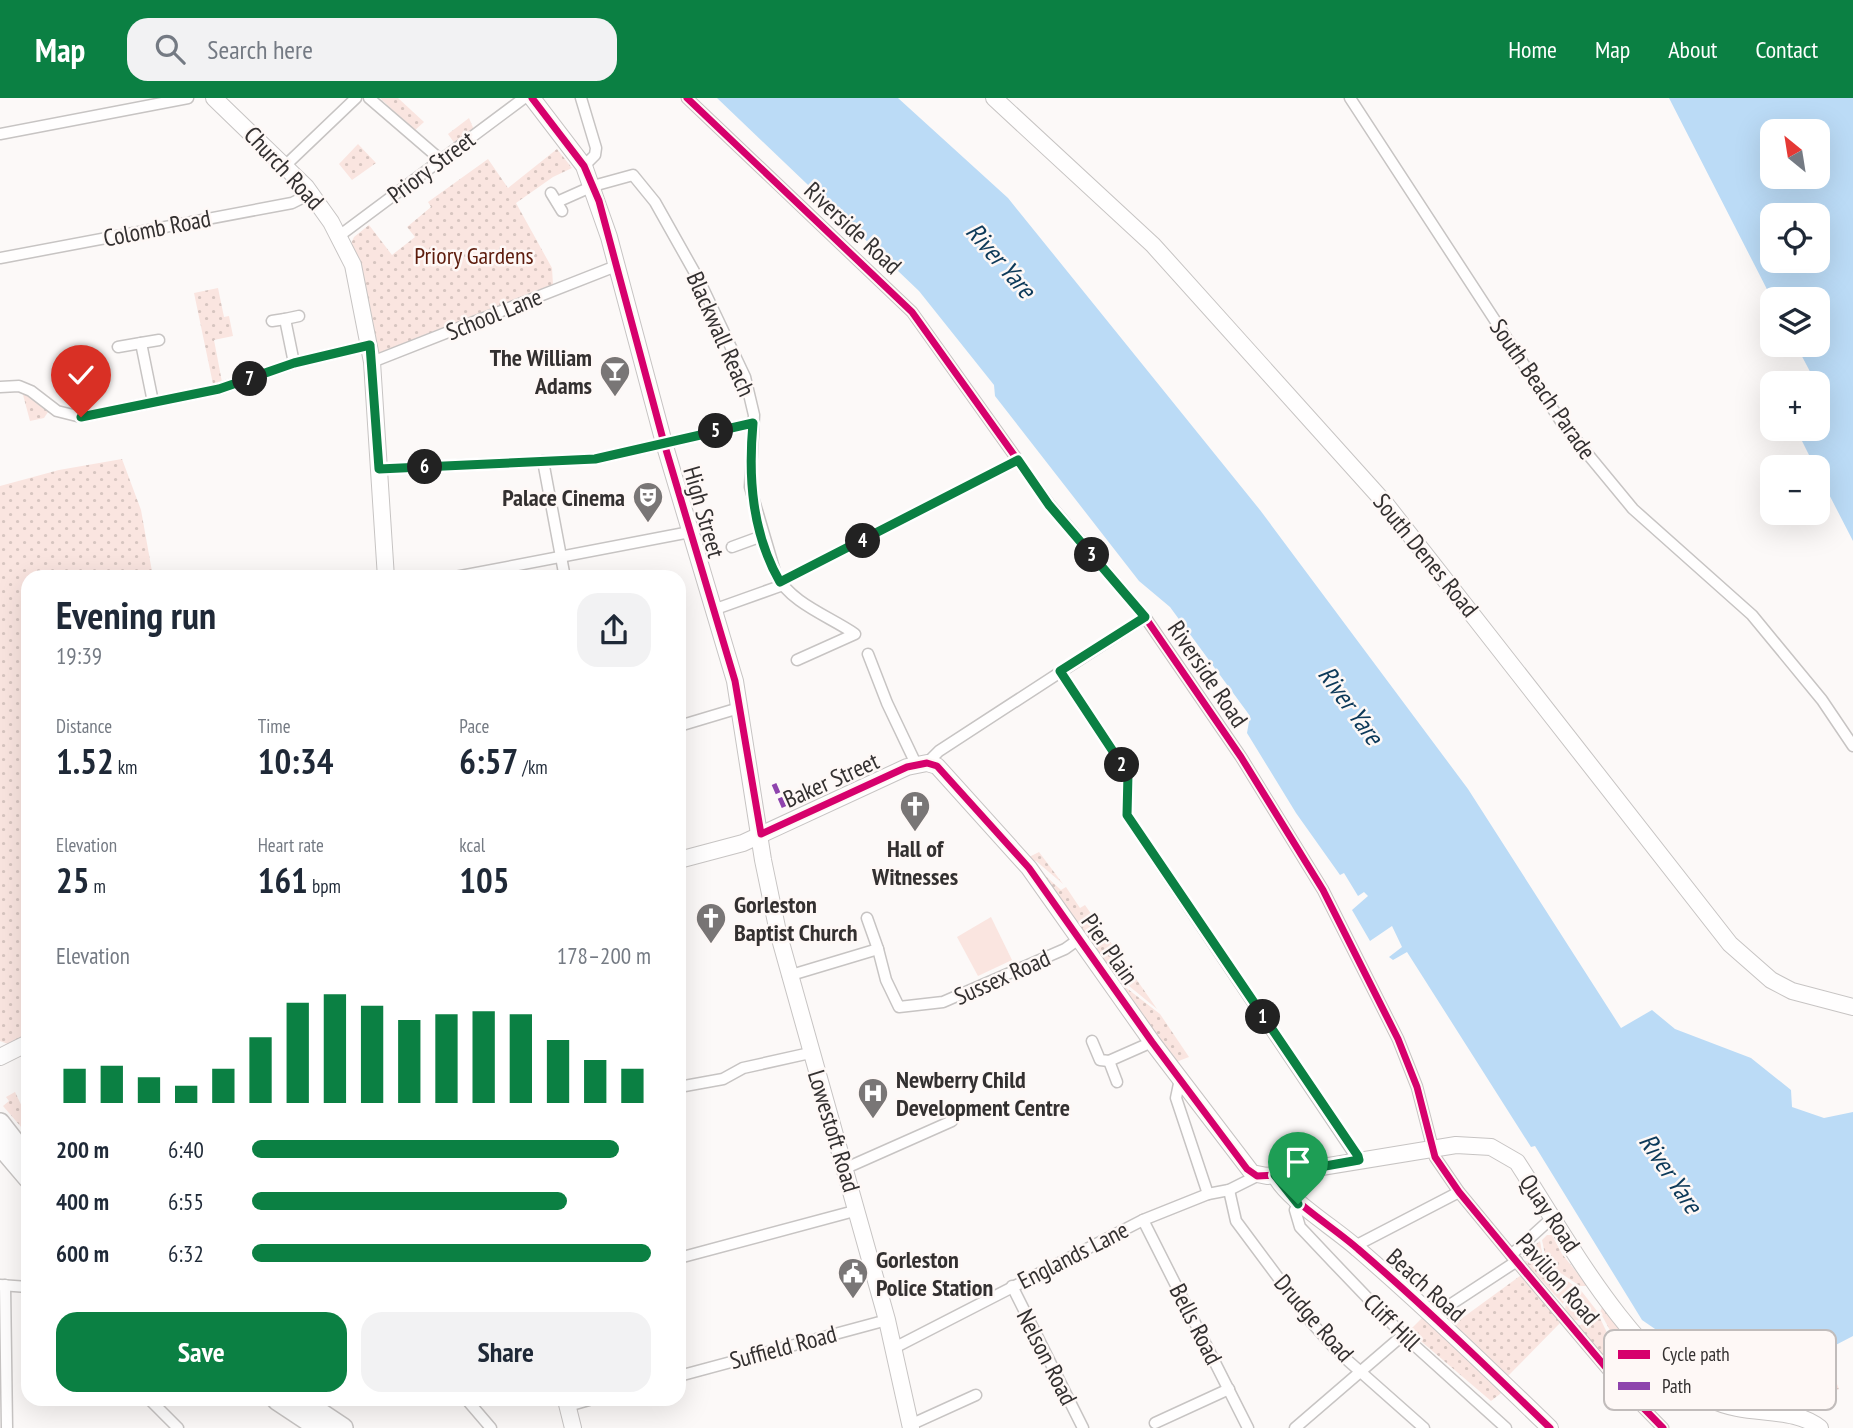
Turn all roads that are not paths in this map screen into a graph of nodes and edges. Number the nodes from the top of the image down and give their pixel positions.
1 (188, 98) edge
2 (214, 98) edge
3 (356, 98) edge
4 (369, 98) edge
5 (524, 98) edge
6 (532, 98) edge
7 (581, 98) edge
8 (687, 98) edge
9 (994, 98) edge
10 (1350, 98) edge
11 (0, 134) edge
12 (441, 160) junction
13 (290, 161) dead end
14 (584, 166) junction
15 (593, 186) junction
16 (312, 193) junction
17 (557, 202) dead end
18 (339, 236) junction
19 (0, 258) edge
20 (616, 266) junction
21 (299, 316) dead end
22 (285, 319) junction
23 (272, 321) dead end
24 (159, 340) dead end
25 (141, 343) junction
26 (370, 345) junction
27 (118, 347) dead end
28 (372, 362) junction
29 (294, 363) junction
30 (0, 387) edge
31 (153, 402) junction
32 (753, 423) junction
33 (664, 443) junction
34 (1018, 460) junction
35 (543, 461) junction
36 (379, 469) junction
37 (690, 532) junction
38 (762, 536) junction
39 (732, 547) dead end
40 (561, 556) junction
41 (385, 570) edge
42 (490, 570) edge
43 (564, 570) edge
44 (782, 584) junction
45 (713, 610) junction
46 (1145, 617) junction
47 (868, 654) dead end
48 (797, 660) dead end
49 (1060, 671) junction
50 (739, 708) junction
51 (686, 724) edge
52 (1853, 746) edge
53 (922, 763) junction
54 (761, 834) junction
55 (686, 858) edge
56 (867, 918) dead end
57 (1079, 939) junction
58 (878, 949) junction
59 (788, 976) junction
60 (1851, 1009) edge
61 (1092, 1041) dead end
62 (1152, 1042) junction
63 (21, 1046) edge
64 (810, 1053) junction
65 (0, 1057) edge
66 (1109, 1061) junction
67 (1180, 1079) junction
68 (1117, 1082) dead end
69 (686, 1086) edge
70 (952, 1121) dead end
71 (0, 1123) edge
72 (0, 1145) edge
73 (1434, 1148) junction
74 (21, 1150) edge
75 (1359, 1160) junction
76 (846, 1168) junction
77 (21, 1170) edge
78 (1275, 1175) junction
79 (1257, 1176) junction
80 (1228, 1190) junction
81 (1459, 1192) junction
82 (1208, 1194) junction
83 (1298, 1204) junction
84 (858, 1210) junction
85 (1553, 1217) junction
86 (1143, 1220) junction
87 (1355, 1246) junction
88 (686, 1256) edge
89 (1514, 1258) junction
90 (2, 1285) edge
91 (21, 1286) edge
92 (1012, 1286) junction
93 (1433, 1316) junction
94 (887, 1320) junction
95 (1632, 1330) edge
96 (1403, 1335) junction
97 (894, 1348) junction
98 (1604, 1365) edge
99 (1361, 1371) junction
100 (686, 1374) edge
101 (1229, 1389) junction
102 (976, 1395) dead end
103 (156, 1406) edge
104 (287, 1406) edge
105 (310, 1406) edge
106 (472, 1406) edge
107 (568, 1406) edge
108 (1645, 1410) edge
109 (1733, 1410) edge
110 (1776, 1415) junction
111 (1155, 1423) dead end
112 (1812, 1426) edge
113 (910, 1427) edge
114 (7, 1428) edge
115 (178, 1428) edge
116 (319, 1428) edge
117 (343, 1428) edge
118 (491, 1428) edge
119 (572, 1428) edge
120 (1083, 1428) edge
121 (1248, 1428) edge
122 (1295, 1428) edge
123 (1423, 1428) edge
124 (1506, 1428) edge
125 (1550, 1428) edge
126 (1663, 1428) edge
127 (1794, 1428) edge

1 - 11 street
2 - 16 street, Church Road
3 - 13 street
4 - 12 street
5 - 12 street, Priory Street
6 - 14 street, High Street
7 - 14 street
8 - 34 street, Riverside Road
9 - 60 street, South Denes Road
10 - 52 street, South Beach Parade
12 - 18 street, Priory Street
14 - 15 street, High Street
15 - 17 street
15 - 20 street, High Street
15 - 32 street, Blackwall Reach
16 - 18 street, Church Road
16 - 19 street, Colomb Road
18 - 26 street, Church Road
20 - 28 street, School Lane
20 - 33 street, High Street
21 - 22 street
22 - 23 street
22 - 29 street
24 - 25 street
25 - 27 street
25 - 31 street
26 - 28 street, Church Road
26 - 29 street
28 - 36 street, Church Road
29 - 31 street
30 - 31 street
32 - 33 street
32 - 38 street, Blackwall Reach
33 - 35 street
33 - 37 street, High Street
34 - 44 street
34 - 46 street, Riverside Road
35 - 36 street
35 - 40 street
36 - 41 street, Church Road
37 - 40 street
37 - 45 street, High Street
38 - 39 street
38 - 44 street, Blackwall Reach
40 - 42 street
40 - 43 street
44 - 45 street
44 - 48 street, Blackwall Reach
45 - 50 street, High Street
46 - 49 street, Baker Street
46 - 73 street, Riverside Road
47 - 53 street
49 - 53 street, Baker Street
49 - 75 street
50 - 51 street
50 - 54 street, High Street
53 - 54 street, Baker Street
53 - 57 street, Pier Plain
54 - 55 street, Baker Street
54 - 59 street, Lowestoft Road
56 - 58 street, Sussex Road
57 - 58 street, Sussex Road
57 - 62 street, Pier Plain
58 - 59 street
59 - 64 street, Lowestoft Road
61 - 66 street
62 - 66 street
62 - 67 street, Pier Plain
63 - 65 street
64 - 69 street
64 - 76 street, Lowestoft Road
66 - 68 street
67 - 79 street, Pier Plain
67 - 82 street
70 - 76 street
71 - 74 highway
72 - 77 highway
73 - 75 street, Quay Road
73 - 81 street, Pavilion Road
73 - 85 street, Quay Road
75 - 78 street, Quay Road
76 - 84 street, Lowestoft Road
78 - 79 street, Quay Road
78 - 83 street, Beach Road
79 - 80 street, Englands Lane
80 - 82 street, Englands Lane
80 - 99 street, Drudge Road
81 - 87 street
81 - 89 street, Pavilion Road
82 - 86 street, Englands Lane
83 - 87 street, Beach Road
83 - 96 street, Cliff Hill
84 - 88 street
84 - 94 street, Lowestoft Road
85 - 89 street
85 - 95 street, Quay Road
86 - 92 street, Englands Lane
86 - 101 street, Bells Road
87 - 93 street, Beach Road
89 - 93 street
89 - 98 street, Pavilion Road
90 - 91 street
90 - 114 street
92 - 97 street, Englands Lane
92 - 120 street, Nelson Road
93 - 125 street, Beach Road
94 - 97 street, Lowestoft Road
94 - 100 street, Suffield Road
96 - 99 street
96 - 124 street, Cliff Hill
97 - 113 street, Lowestoft Road
99 - 122 street
99 - 123 street, Drudge Road
101 - 111 street
101 - 121 street, Bells Road
102 - 113 street
103 - 115 street
104 - 116 highway
105 - 117 highway
106 - 118 street
107 - 119 street
108 - 126 street, Pavilion Road
109 - 110 street, Quay Road
110 - 112 street, Quay Road
110 - 127 street, Quay Road

